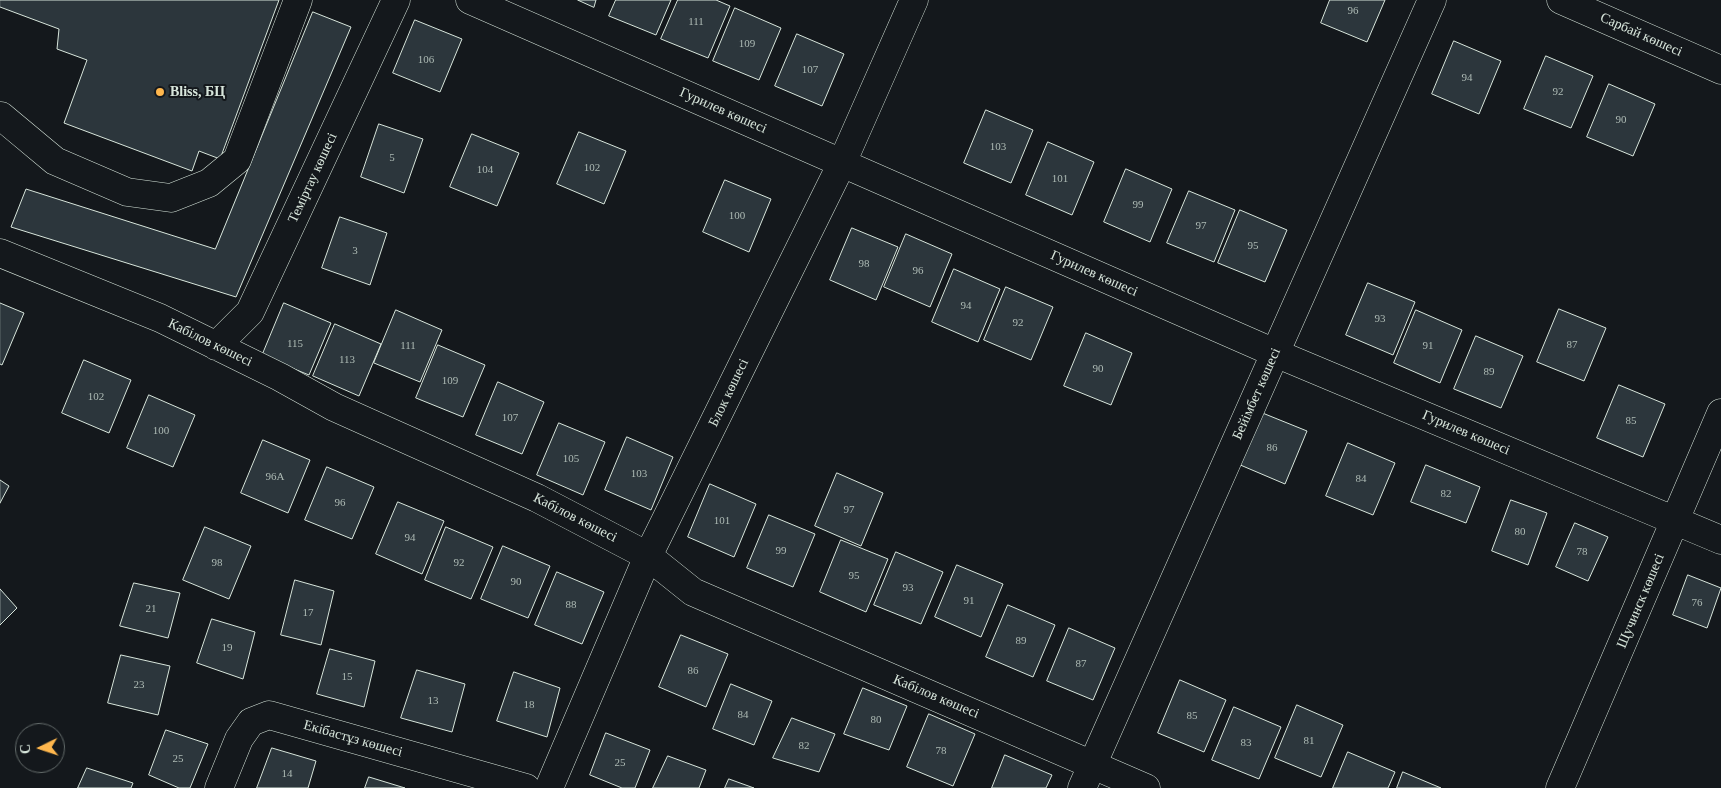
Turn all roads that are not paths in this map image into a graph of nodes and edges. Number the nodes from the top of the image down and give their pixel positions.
1 (298, 0) edge
2 (396, 0) edge
3 (470, 0) edge
4 (914, 0) edge
5 (1432, 0) edge
6 (1561, 0) edge
7 (1721, 70) edge
8 (2, 116) dead end
9 (842, 163) junction
10 (0, 253) edge
11 (216, 346) junction
12 (1275, 353) junction
13 (1721, 413) edge
14 (1676, 521) junction
15 (1721, 540) edge
16 (648, 556) junction
17 (1087, 776) edge
18 (218, 788) edge
19 (526, 788) edge
20 (549, 788) edge
21 (1146, 788) edge
22 (1560, 788) edge

1 - 8 street
2 - 11 street, Теміртау көшесі
3 - 9 street, Гурилев көшесі
4 - 9 street, Блок көшесі
5 - 12 street, Бейімбет көшесі
6 - 7 street, Сарбай көшесі
9 - 12 street, Гурилев көшесі
9 - 16 street, Блок көшесі
10 - 11 street, Кабілов көшесі
11 - 16 street, Кабілов көшесі
12 - 14 street, Гурилев көшесі
12 - 17 street, Бейімбет көшесі
13 - 14 street, Щучинск көшесі
14 - 15 street, Гурилев көшесі
14 - 22 street, Щучинск көшесі
16 - 17 street, Кабілов көшесі
16 - 20 street, Блок көшесі
17 - 21 street, Кабілов көшесі
18 - 19 street, Екібастұз көшесі

